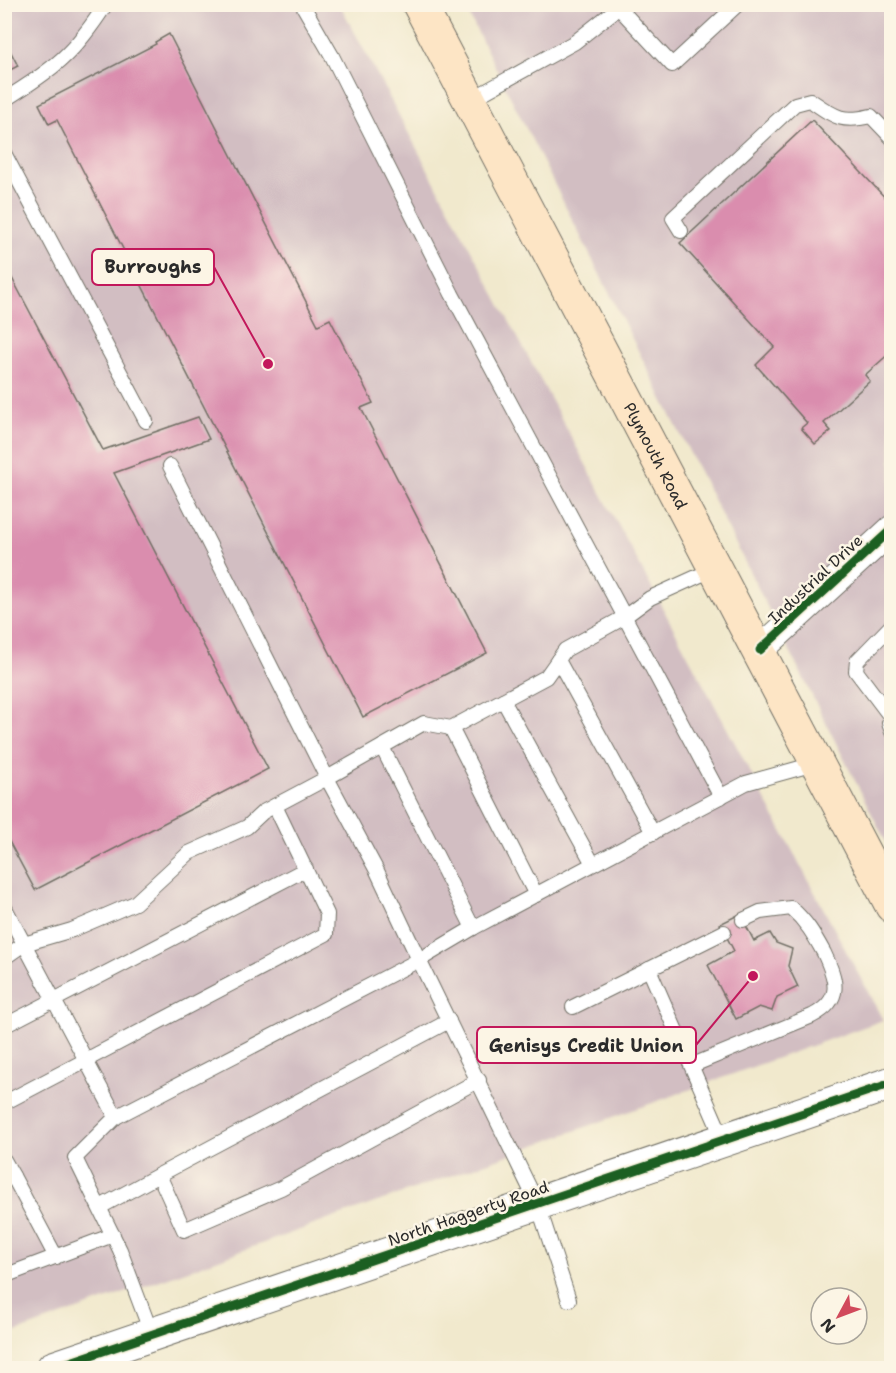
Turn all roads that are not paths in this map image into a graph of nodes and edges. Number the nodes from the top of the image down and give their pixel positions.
1 (106, 4) edge
2 (302, 4) edge
3 (419, 4) edge
4 (738, 4) edge
5 (621, 6) edge
6 (4, 100) edge
7 (470, 100) junction
8 (891, 138) edge
9 (4, 153) edge
10 (681, 231) dead end
11 (146, 421) dead end
12 (170, 466) dead end
13 (891, 529) edge
14 (716, 568) junction
15 (624, 618) junction
16 (891, 625) edge
17 (760, 650) junction
18 (558, 660) junction
19 (503, 700) junction
20 (891, 715) edge
21 (450, 728) junction
22 (891, 732) edge
23 (382, 747) junction
24 (818, 763) junction
25 (327, 778) junction
26 (721, 796) junction
27 (275, 806) junction
28 (653, 833) junction
29 (592, 864) junction
30 (306, 869) junction
31 (536, 895) junction
32 (4, 906) edge
33 (891, 906) edge
34 (744, 920) dead end
35 (473, 928) junction
36 (724, 932) dead end
37 (24, 944) junction
38 (4, 958) edge
39 (419, 960) junction
40 (649, 969) junction
41 (55, 1000) junction
42 (573, 1006) dead end
43 (449, 1021) junction
44 (4, 1026) edge
45 (88, 1060) junction
46 (693, 1065) junction
47 (479, 1080) junction
48 (891, 1083) edge
49 (4, 1103) edge
50 (116, 1117) junction
51 (724, 1141) junction
52 (4, 1160) edge
53 (159, 1175) junction
54 (9, 1178) edge
55 (538, 1204) junction
56 (100, 1207) junction
57 (113, 1235) junction
58 (56, 1257) junction
59 (4, 1276) edge
60 (569, 1300) dead end
61 (152, 1335) junction
62 (54, 1368) edge

1 - 6 lane
2 - 15 lane
3 - 7 main road, Plymouth Road
4 - 5 lane
5 - 7 lane
7 - 14 main road, Plymouth Road
8 - 10 lane
9 - 11 lane
12 - 25 lane
13 - 17 street, Industrial Drive
14 - 15 lane
14 - 17 main road, Plymouth Road
15 - 18 lane
15 - 26 lane
16 - 20 lane
17 - 24 main road, Plymouth Road
18 - 19 lane
18 - 28 lane
19 - 21 lane
19 - 29 lane
20 - 22 lane
21 - 23 lane
21 - 31 lane
23 - 25 lane
23 - 35 lane
24 - 26 lane
24 - 33 main road, Plymouth Road
25 - 27 lane
25 - 39 lane
26 - 28 lane
27 - 30 lane
27 - 37 lane
28 - 29 lane
29 - 31 lane
30 - 41 lane
30 - 45 lane
31 - 35 lane
32 - 37 lane
34 - 46 lane
35 - 39 lane
36 - 40 lane
37 - 38 lane
37 - 41 lane
39 - 43 lane
39 - 50 lane
40 - 42 lane
40 - 46 lane
41 - 44 lane
41 - 45 lane
43 - 47 lane
43 - 53 lane
45 - 49 lane
45 - 50 lane
46 - 51 lane
47 - 53 lane
47 - 55 lane
48 - 51 street, North Haggerty Road
50 - 56 lane
51 - 55 street, North Haggerty Road
52 - 54 lane
53 - 56 lane
54 - 58 lane
55 - 60 lane
55 - 61 street, North Haggerty Road
56 - 57 lane
57 - 58 lane
57 - 61 lane
58 - 59 lane
61 - 62 street, North Haggerty Road

